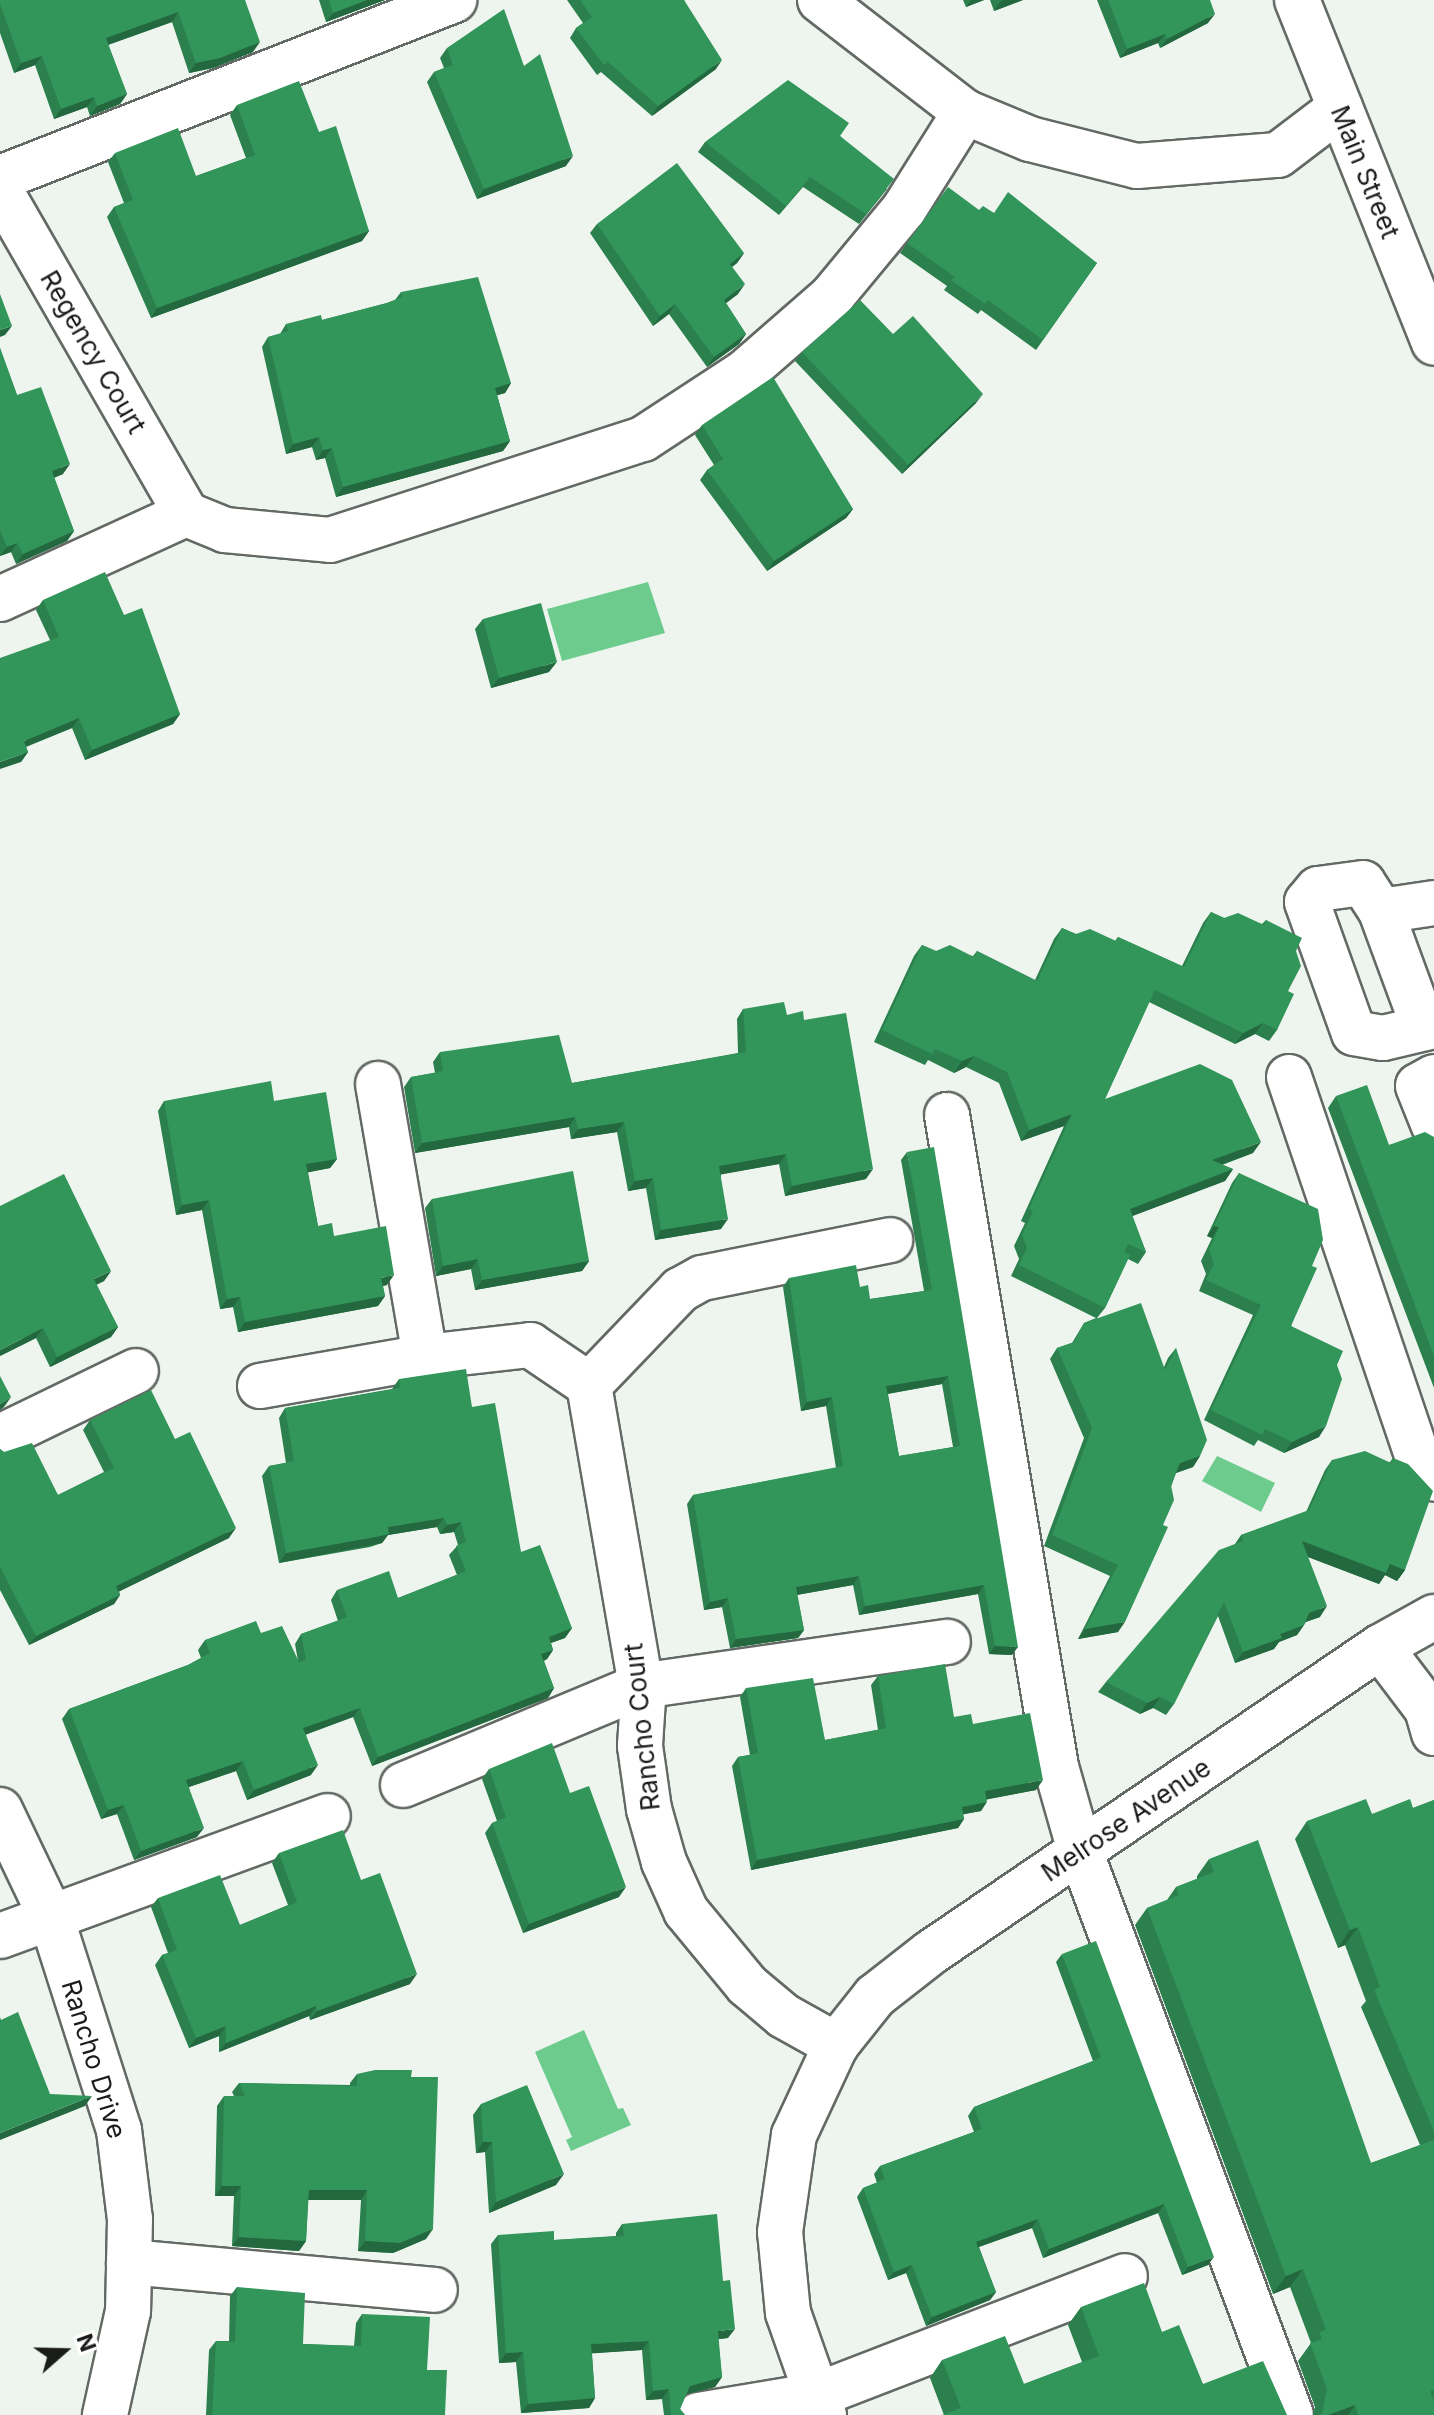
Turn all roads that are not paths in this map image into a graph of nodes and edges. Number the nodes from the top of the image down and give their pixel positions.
1 (454, 0) edge
2 (820, 0) edge
3 (1297, 0) edge
4 (1340, 108) junction
5 (965, 112) junction
6 (0, 178) edge
7 (0, 190) edge
8 (1423, 293) edge
9 (1434, 343) edge
10 (186, 514) junction
11 (0, 599) edge
12 (1434, 903) edge
13 (1381, 911) junction
14 (1429, 1027) edge
15 (1289, 1077) dead end
16 (1434, 1077) edge
17 (378, 1084) dead end
18 (947, 1115) dead end
19 (1434, 1126) edge
20 (890, 1240) dead end
21 (425, 1357) junction
22 (136, 1371) dead end
23 (589, 1385) junction
24 (260, 1386) dead end
25 (0, 1437) edge
26 (1434, 1478) edge
27 (1434, 1617) edge
28 (948, 1642) dead end
29 (1380, 1647) junction
30 (641, 1686) junction
31 (1434, 1733) edge
32 (403, 1785) dead end
33 (0, 1810) edge
34 (328, 1816) dead end
35 (1080, 1851) junction
36 (51, 1917) junction
37 (0, 1936) edge
38 (836, 2045) junction
39 (129, 2262) junction
40 (1125, 2276) dead end
41 (435, 2290) dead end
42 (820, 2405) edge
43 (105, 2415) edge
44 (698, 2415) edge
45 (1291, 2415) edge

1 - 6 street
2 - 5 street
3 - 4 street, Main Street
4 - 5 street
4 - 8 street, Main Street
5 - 10 street
7 - 10 street, Regency Court
8 - 9 street, Main Street
10 - 11 street
12 - 13 street
13 - 14 street
13 - 14 street
15 - 26 street
16 - 19 street
17 - 21 street
18 - 35 street
20 - 23 street
21 - 23 street
21 - 24 street
22 - 25 street
23 - 30 street, Rancho Court
27 - 29 street, Melrose Avenue
28 - 30 street
29 - 31 street
29 - 35 street, Melrose Avenue
30 - 32 street
30 - 38 street, Rancho Court
33 - 36 street, Rancho Drive
34 - 36 street
35 - 38 street, Melrose Avenue
35 - 45 street
36 - 37 street
36 - 39 street, Rancho Drive
38 - 42 street
39 - 41 street
39 - 43 street, Rancho Drive
40 - 42 street
42 - 44 street

